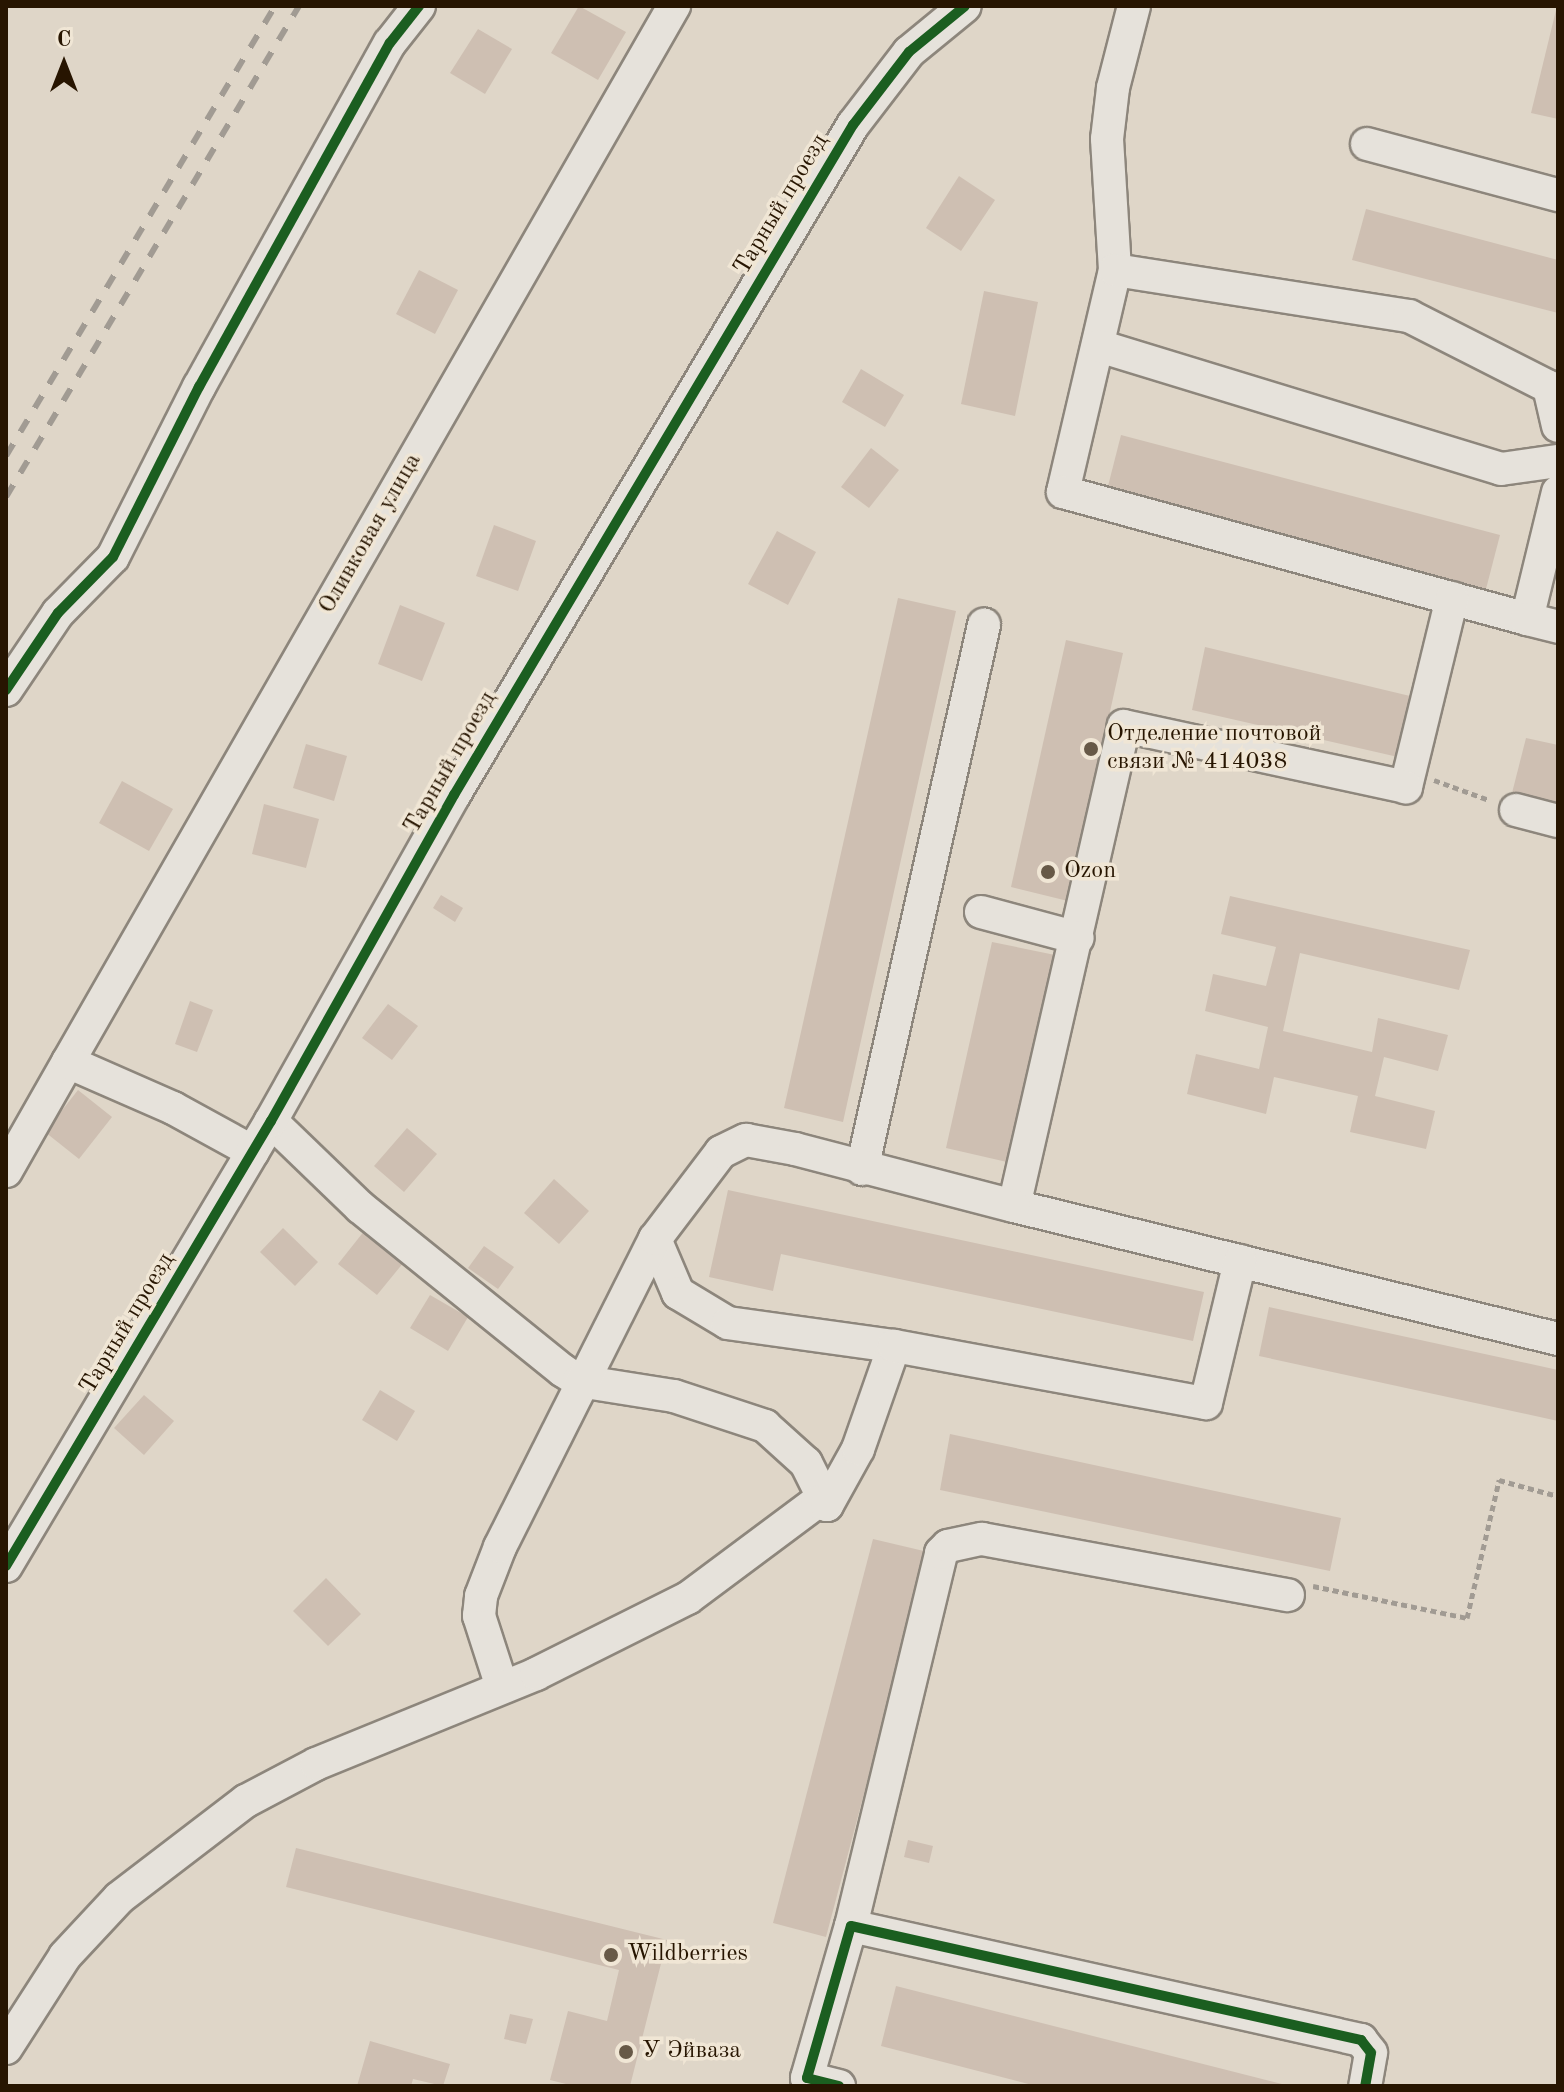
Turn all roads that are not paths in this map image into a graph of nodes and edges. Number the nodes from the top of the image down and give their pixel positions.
1 (419, 6) edge
2 (674, 6) edge
3 (965, 6) edge
4 (1134, 6) edge
5 (1367, 144) dead end
6 (1558, 195) edge
7 (1115, 270) junction
8 (1099, 346) junction
9 (1558, 426) edge
10 (1558, 461) edge
11 (1558, 492) edge
12 (1452, 598) junction
13 (1543, 623) edge
14 (984, 625) dead end
15 (6, 690) edge
16 (1516, 810) road end
17 (1558, 821) edge
18 (981, 912) dead end
19 (1078, 938) junction
20 (68, 1062) junction
21 (271, 1121) junction
22 (253, 1152) junction
23 (862, 1169) junction
24 (6, 1171) edge
25 (1014, 1206) junction
26 (655, 1239) junction
27 (1240, 1261) junction
28 (1558, 1339) edge
29 (894, 1346) junction
30 (579, 1381) junction
31 (827, 1505) junction
32 (6, 1566) edge
33 (1288, 1595) road end
34 (502, 1687) junction
35 (851, 1926) junction
36 (6, 2048) edge
37 (806, 2082) edge
38 (839, 2086) edge
39 (1365, 2086) edge

1 - 15 street
2 - 20 street, Оливковая улица
3 - 21 street, Тарный проезд
4 - 7 street
5 - 6 street
7 - 8 street
7 - 9 street
8 - 10 street
8 - 12 street
11 - 13 street
12 - 13 street
12 - 19 street
14 - 23 street
16 - 17 street
18 - 19 street
19 - 25 street
20 - 22 street
20 - 24 street, Оливковая улица
21 - 22 street, Тарный проезд
21 - 30 street
22 - 32 street, Тарный проезд
23 - 25 street
23 - 26 street
25 - 27 street
26 - 29 street
26 - 30 street
27 - 28 street
27 - 29 street
29 - 31 street
30 - 31 street
30 - 34 street
31 - 34 street
33 - 35 street
34 - 36 street
35 - 37 street
35 - 39 street
37 - 38 street

